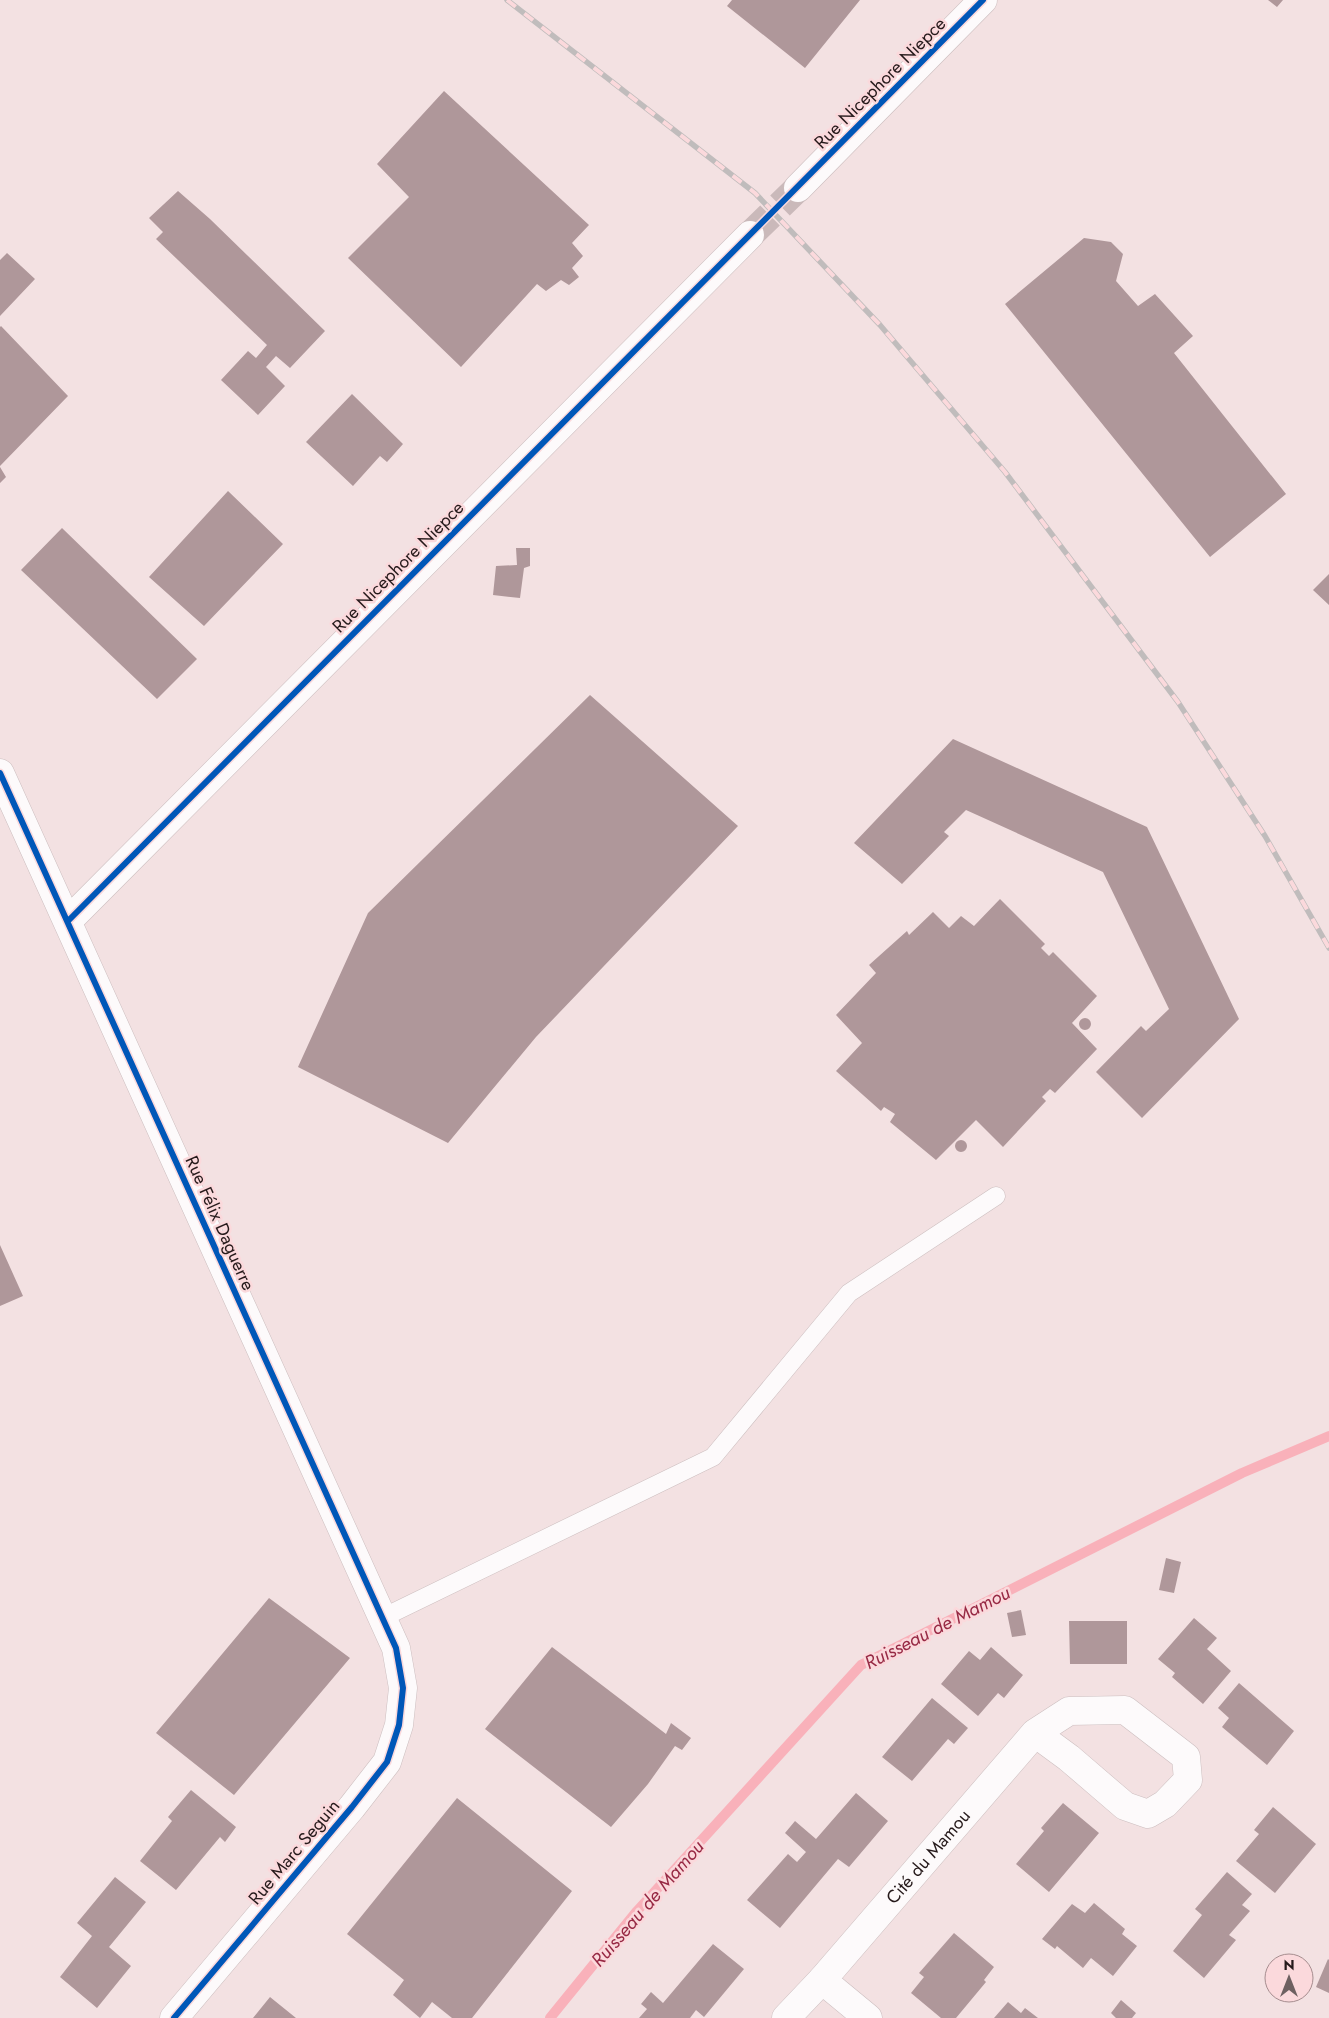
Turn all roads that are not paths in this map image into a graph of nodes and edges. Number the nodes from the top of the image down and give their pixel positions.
1 (983, 0) edge
2 (798, 188) tunnel mouth
3 (750, 235) tunnel mouth
4 (0, 773) edge
5 (68, 921) junction
6 (996, 1196) dead end
7 (382, 1618) junction
8 (403, 1688) joint
9 (1035, 1733) junction
10 (822, 1980) junction
11 (174, 2018) edge
12 (786, 2018) edge
13 (868, 2018) edge

1 - 2 street, Rue Nicephore Niepce
3 - 5 street, Rue Nicephore Niepce
4 - 5 street, Rue Félix Daguerre
5 - 7 street, Rue Félix Daguerre
6 - 7 lane
7 - 8 street, Rue Félix Daguerre
8 - 11 street, Rue Marc Seguin
9 - 9 street, Cité du Mamou
9 - 10 street, Cité du Mamou
10 - 12 street, Cité du Mamou
10 - 13 street

